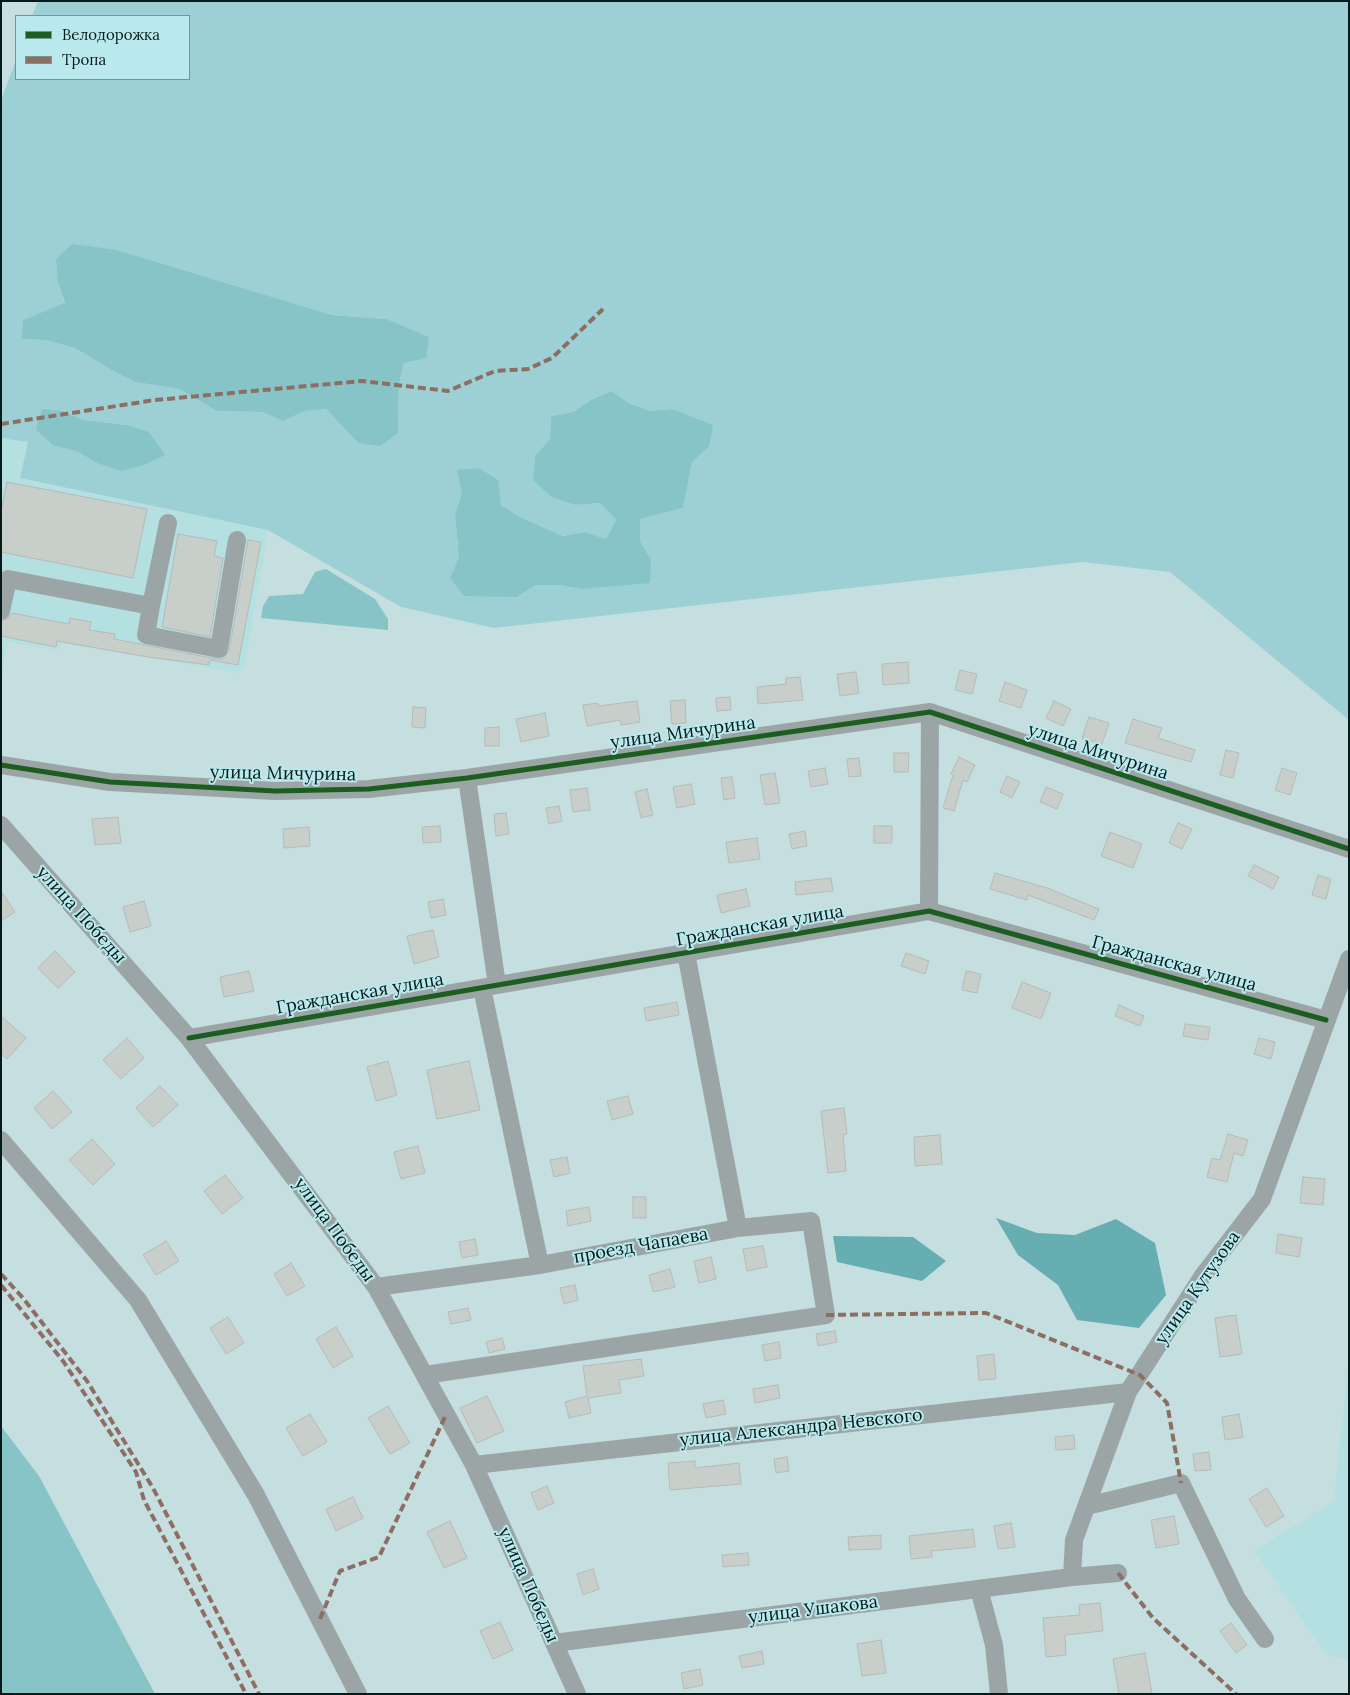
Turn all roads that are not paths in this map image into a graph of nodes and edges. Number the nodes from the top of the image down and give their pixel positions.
1 (168, 523) dead end
2 (237, 540) dead end
3 (4, 578) edge
4 (151, 606) junction
5 (1, 611) edge
6 (930, 712) junction
7 (1, 765) edge
8 (467, 778) junction
9 (1, 825) edge
10 (1349, 849) edge
11 (929, 911) junction
12 (686, 953) junction
13 (1349, 959) edge
14 (490, 986) junction
15 (1326, 1020) junction
16 (189, 1038) junction
17 (1, 1140) edge
18 (738, 1228) junction
19 (540, 1265) junction
20 (376, 1287) junction
21 (424, 1375) junction
22 (1128, 1392) junction
23 (474, 1465) junction
24 (1087, 1506) junction
25 (1118, 1573) dead end
26 (1072, 1577) junction
27 (979, 1589) junction
28 (1265, 1639) dead end
29 (554, 1643) junction
30 (358, 1694) edge
31 (577, 1694) edge
32 (999, 1694) edge

1 - 4 street
2 - 4 street
3 - 4 street
3 - 5 street
6 - 8 street, улица Мичурина
6 - 10 street, улица Мичурина
6 - 11 street
7 - 8 street, улица Мичурина
8 - 14 street
9 - 16 street, улица Победы
11 - 12 street, Гражданская улица
11 - 15 street, Гражданская улица
12 - 14 street, Гражданская улица
12 - 18 street
13 - 15 street, улица Кутузова
14 - 16 street, Гражданская улица
14 - 19 street
15 - 22 street, улица Кутузова
16 - 20 street, улица Победы
17 - 30 street
18 - 19 street, проезд Чапаева
18 - 21 street, проезд Чапаева
19 - 20 street, проезд Чапаева
20 - 21 street, улица Победы
21 - 23 street, улица Победы
22 - 23 street, улица Александра Невского
22 - 24 street, улица Кутузова
23 - 29 street, улица Победы
24 - 26 street, улица Кутузова
24 - 28 street
25 - 26 street
26 - 27 street, улица Ушакова
27 - 29 street, улица Ушакова
27 - 32 street
29 - 31 street, улица Победы

